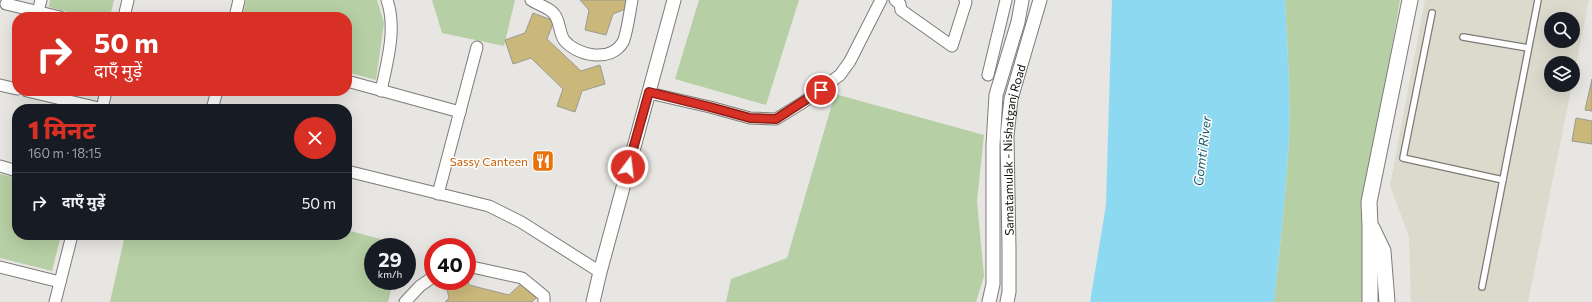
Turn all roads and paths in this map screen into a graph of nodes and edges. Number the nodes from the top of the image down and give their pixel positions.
1 (41, 0) edge
2 (128, 0) edge
3 (239, 0) edge
4 (387, 0) edge
5 (531, 0) edge
6 (632, 0) edge
7 (674, 0) edge
8 (881, 0) edge
9 (895, 0) edge
10 (1006, 0) edge
11 (1022, 0) edge
12 (1040, 0) edge
13 (1410, 0) edge
14 (1538, 0) edge
15 (964, 1) edge
16 (6, 4) dead end
17 (38, 12) joint
18 (125, 12) edge
19 (236, 12) edge
20 (1432, 13) dead end
21 (1463, 37) dead end
22 (478, 47) dead end
23 (1528, 48) junction
24 (988, 76) dead end
25 (352, 82) edge
26 (0, 85) edge
27 (12, 88) edge
28 (381, 91) junction
29 (649, 92) junction
30 (48, 96) edge
31 (81, 104) edge
32 (460, 112) junction
33 (0, 166) edge
34 (12, 170) edge
35 (352, 172) edge
36 (1503, 180) junction
37 (438, 194) junction
38 (1370, 226) junction
39 (71, 240) edge
40 (0, 267) edge
41 (476, 268) edge
42 (600, 272) junction
43 (60, 282) junction
44 (424, 283) edge
45 (1482, 287) dead end
46 (1370, 299) edge
47 (1387, 300) edge
48 (55, 302) edge
49 (405, 302) edge
50 (544, 302) edge
51 (593, 302) edge
52 (989, 302) edge
53 (1007, 302) edge

1 - 17 street
2 - 18 street
3 - 19 street
4 - 28 street
5 - 6 street
7 - 29 street
8 - 29 street
9 - 15 street
10 - 24 street
11 - 52 street, Samatamulak - Nishatganj Road
12 - 53 street, Samatamulak - Nishatganj Road
13 - 38 main road
14 - 23 lane
16 - 17 street
20 - 36 lane
21 - 23 lane
22 - 32 street
23 - 36 lane
25 - 28 street
26 - 27 street
28 - 32 street
29 - 42 street
30 - 31 street
32 - 37 street
33 - 34 street
35 - 37 street
36 - 45 lane
37 - 42 street
38 - 46 main road
38 - 47 main road
39 - 43 street
40 - 43 street
41 - 50 street
42 - 51 street
43 - 48 street
44 - 49 street
46 - 47 main road

